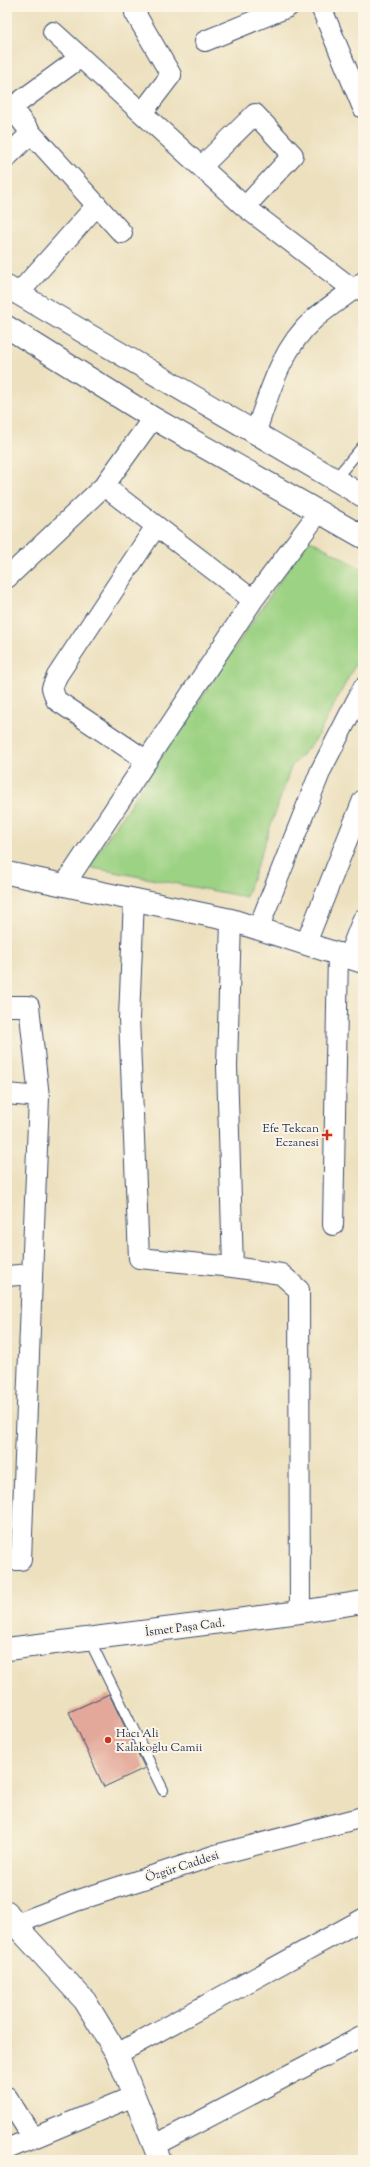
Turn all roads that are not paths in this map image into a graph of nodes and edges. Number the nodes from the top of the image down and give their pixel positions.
1 (288, 7) edge
2 (321, 7) edge
3 (135, 13) dead end
4 (53, 32) dead end
5 (205, 41) dead end
6 (81, 57) junction
7 (9, 105) edge
8 (363, 108) edge
9 (142, 113) junction
10 (31, 133) junction
11 (7, 157) edge
12 (201, 167) junction
13 (97, 205) junction
14 (245, 207) junction
15 (122, 233) dead end
16 (12, 291) edge
17 (360, 291) edge
18 (7, 327) edge
19 (153, 418) junction
20 (256, 434) junction
21 (363, 446) edge
22 (335, 479) junction
23 (104, 486) junction
24 (363, 496) edge
25 (318, 512) junction
26 (156, 526) junction
27 (363, 538) edge
28 (7, 578) edge
29 (253, 600) junction
30 (363, 688) edge
31 (147, 761) junction
32 (363, 800) edge
33 (7, 873) edge
34 (65, 884) junction
35 (134, 899) junction
36 (363, 919) edge
37 (231, 920) junction
38 (258, 929) junction
39 (306, 943) junction
40 (350, 957) edge
41 (7, 1006) edge
42 (7, 1094) edge
43 (39, 1097) junction
44 (333, 1224) dead end
45 (234, 1267) junction
46 (31, 1274) junction
47 (7, 1276) edge
48 (7, 1560) edge
49 (363, 1602) edge
50 (300, 1612) junction
51 (89, 1639) junction
52 (7, 1649) edge
53 (163, 1790) dead end
54 (363, 1817) edge
55 (363, 1919) edge
56 (10, 1922) edge
57 (363, 2036) edge
58 (116, 2054) junction
59 (134, 2096) junction
60 (7, 2097) edge
61 (33, 2138) junction
62 (7, 2149) edge
63 (157, 2153) edge

1 - 5 street
2 - 8 street
3 - 9 street
4 - 6 street
6 - 7 street
6 - 9 street
7 - 10 street
9 - 12 street
10 - 11 street
10 - 13 street
12 - 14 street
12 - 14 street
13 - 15 street
13 - 16 street
14 - 17 street
16 - 20 main road
17 - 20 street
18 - 19 main road
19 - 23 street
19 - 25 main road
20 - 22 main road
21 - 22 lane
22 - 24 main road
23 - 26 street
23 - 28 street
25 - 27 main road
25 - 29 street
26 - 29 street
26 - 31 street
29 - 31 street
30 - 38 street
31 - 34 street
32 - 39 street
33 - 34 main road
34 - 35 main road
35 - 37 main road
35 - 45 street
36 - 40 street
37 - 38 main road
37 - 45 street
38 - 39 main road
39 - 40 main road
40 - 44 street
41 - 43 street
42 - 43 street
43 - 46 street
45 - 50 street
46 - 47 street
46 - 48 street
49 - 50 main road, İsmet Paşa Cad.
50 - 51 main road, İsmet Paşa Cad.
51 - 52 main road, İsmet Paşa Cad.
51 - 53 lane
54 - 56 street, Özgür Caddesi
55 - 58 street
56 - 58 main road
57 - 63 street
58 - 59 main road
59 - 61 street
59 - 63 main road
60 - 61 street
61 - 62 street

